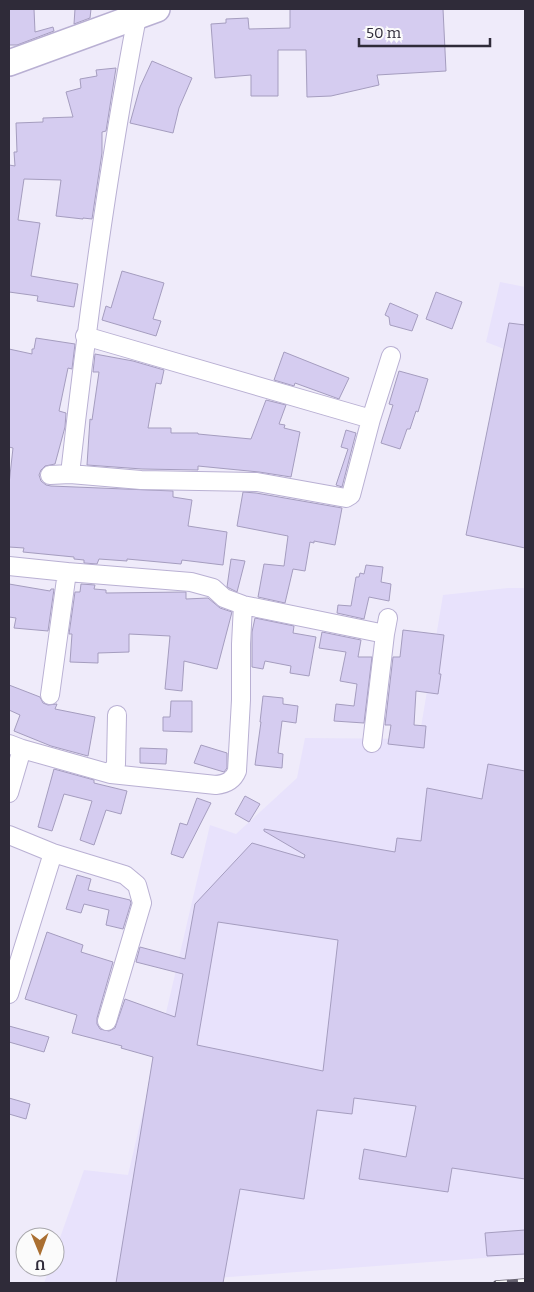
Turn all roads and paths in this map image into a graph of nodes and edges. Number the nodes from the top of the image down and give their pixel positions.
1 (148, 13) edge
2 (9, 64) edge
3 (86, 336) junction
4 (391, 356) dead end
5 (371, 419) junction
6 (70, 474) junction
7 (50, 475) dead end
8 (9, 566) edge
9 (67, 572) junction
10 (243, 605) junction
11 (50, 695) dead end
12 (117, 715) dead end
13 (372, 743) dead end
14 (16, 747) edge
15 (111, 774) junction
16 (9, 794) edge
17 (9, 835) edge
18 (53, 853) junction
19 (9, 994) edge
20 (107, 1021) dead end

1 - 2 main road
1 - 3 street
3 - 5 street
3 - 6 street
4 - 5 street
5 - 6 street
6 - 7 street
8 - 9 street
9 - 10 street
9 - 11 street
10 - 13 street
10 - 15 street
12 - 15 street
14 - 15 street
14 - 16 street
17 - 18 street
18 - 19 street
18 - 20 street

